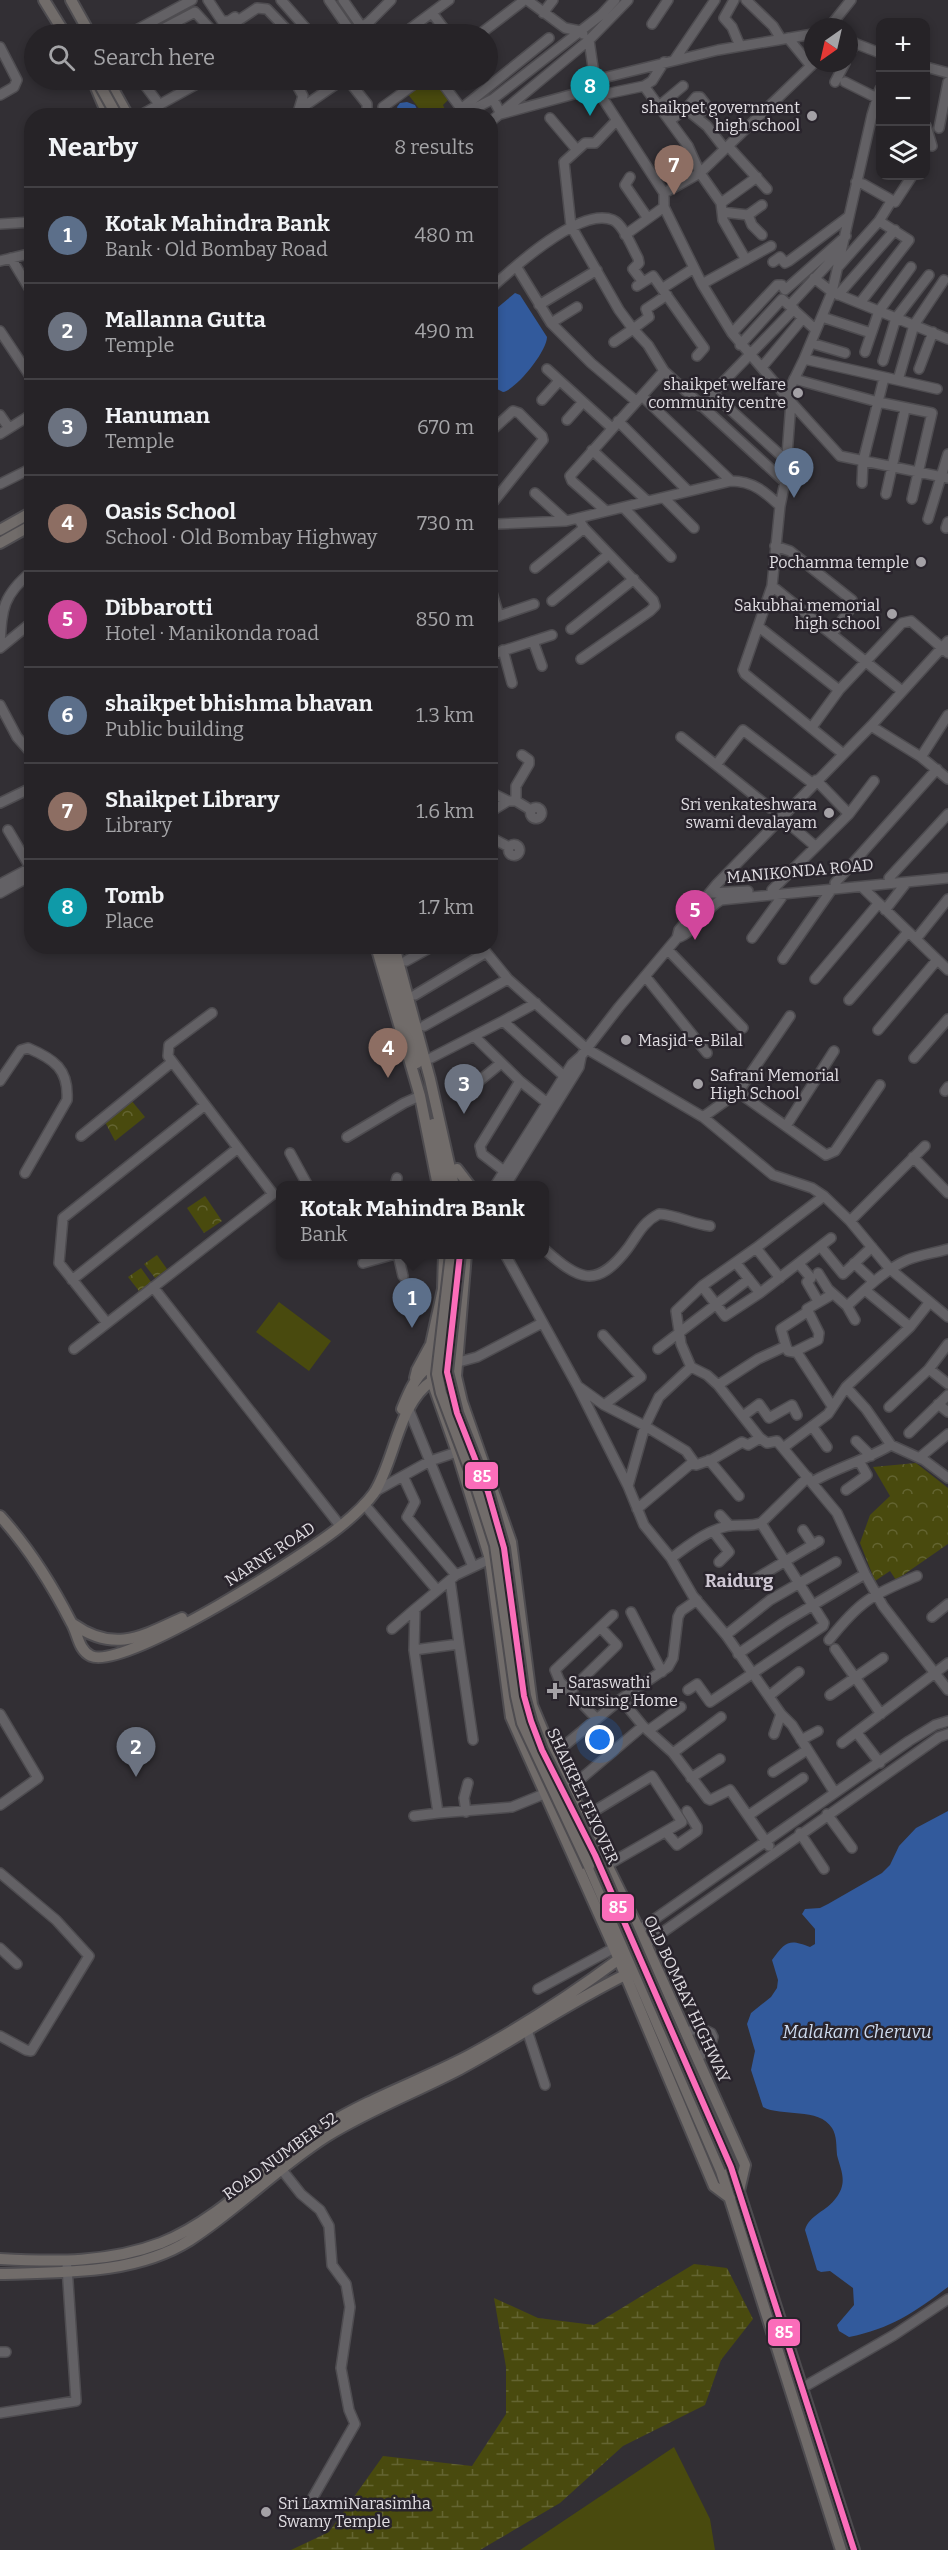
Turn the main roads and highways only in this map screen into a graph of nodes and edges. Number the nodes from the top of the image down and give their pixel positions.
1 (44, 0) edge
2 (51, 0) edge
3 (64, 0) edge
4 (71, 0) edge
5 (59, 24) edge
6 (65, 24) edge
7 (78, 24) edge
8 (84, 24) edge
9 (101, 90) edge
10 (104, 90) edge
11 (108, 90) edge
12 (122, 90) edge
13 (106, 108) edge
14 (113, 108) edge
15 (127, 108) edge
16 (131, 108) edge
17 (24, 516) edge
18 (0, 530) edge
19 (24, 530) edge
20 (0, 543) edge
21 (378, 954) edge
22 (387, 954) edge
23 (396, 954) edge
24 (404, 954) edge
25 (456, 1169) junction
26 (437, 1181) edge
27 (445, 1181) edge
28 (453, 1181) edge
29 (459, 1181) edge
30 (466, 1181) edge
31 (444, 1259) edge
32 (450, 1259) edge
33 (459, 1259) edge
34 (465, 1259) edge
35 (431, 1344) junction
36 (455, 1363) junction
37 (430, 1366) junction
38 (432, 1381) junction
39 (414, 1384) junction
40 (0, 1516) edge
41 (73, 1624) junction
42 (619, 1959) junction
43 (625, 1975) junction
44 (726, 2169) junction
45 (735, 2195) junction
46 (0, 2259) edge
47 (67, 2266) junction
48 (0, 2274) edge
49 (842, 2550) edge
50 (854, 2550) edge

1 - 5 main road
2 - 6 main road
3 - 7 main road
4 - 8 main road
9 - 13 main road
10 - 14 main road, bridge
11 - 15 main road
12 - 16 main road
17 - 18 main road
19 - 20 main road
21 - 26 main road
22 - 27 main road
23 - 28 main road
24 - 25 main road
25 - 29 main road
25 - 30 main road
31 - 35 main road
32 - 44 main road, SHAIKPET FLYOVER, bridge
33 - 44 main road, SHAIKPET FLYOVER, bridge
34 - 36 main road, OLD BOMBAY HIGHWAY
35 - 37 main road
35 - 39 main road
36 - 37 main road
36 - 45 main road, OLD BOMBAY HIGHWAY
37 - 38 main road
37 - 39 main road, NARNE ROAD
38 - 41 main road, NARNE ROAD
38 - 42 main road
39 - 41 main road, NARNE ROAD
40 - 41 main road, NARNE ROAD
42 - 43 main road
42 - 47 main road, ROAD NUMBER 52
43 - 45 main road
43 - 47 main road, ROAD NUMBER 52
44 - 45 main road, SHAIKPET FLYOVER
45 - 49 main road
45 - 50 main road, OLD BOMBAY HIGHWAY
46 - 47 main road, ROAD NUMBER 52
47 - 48 main road, ROAD NUMBER 52

